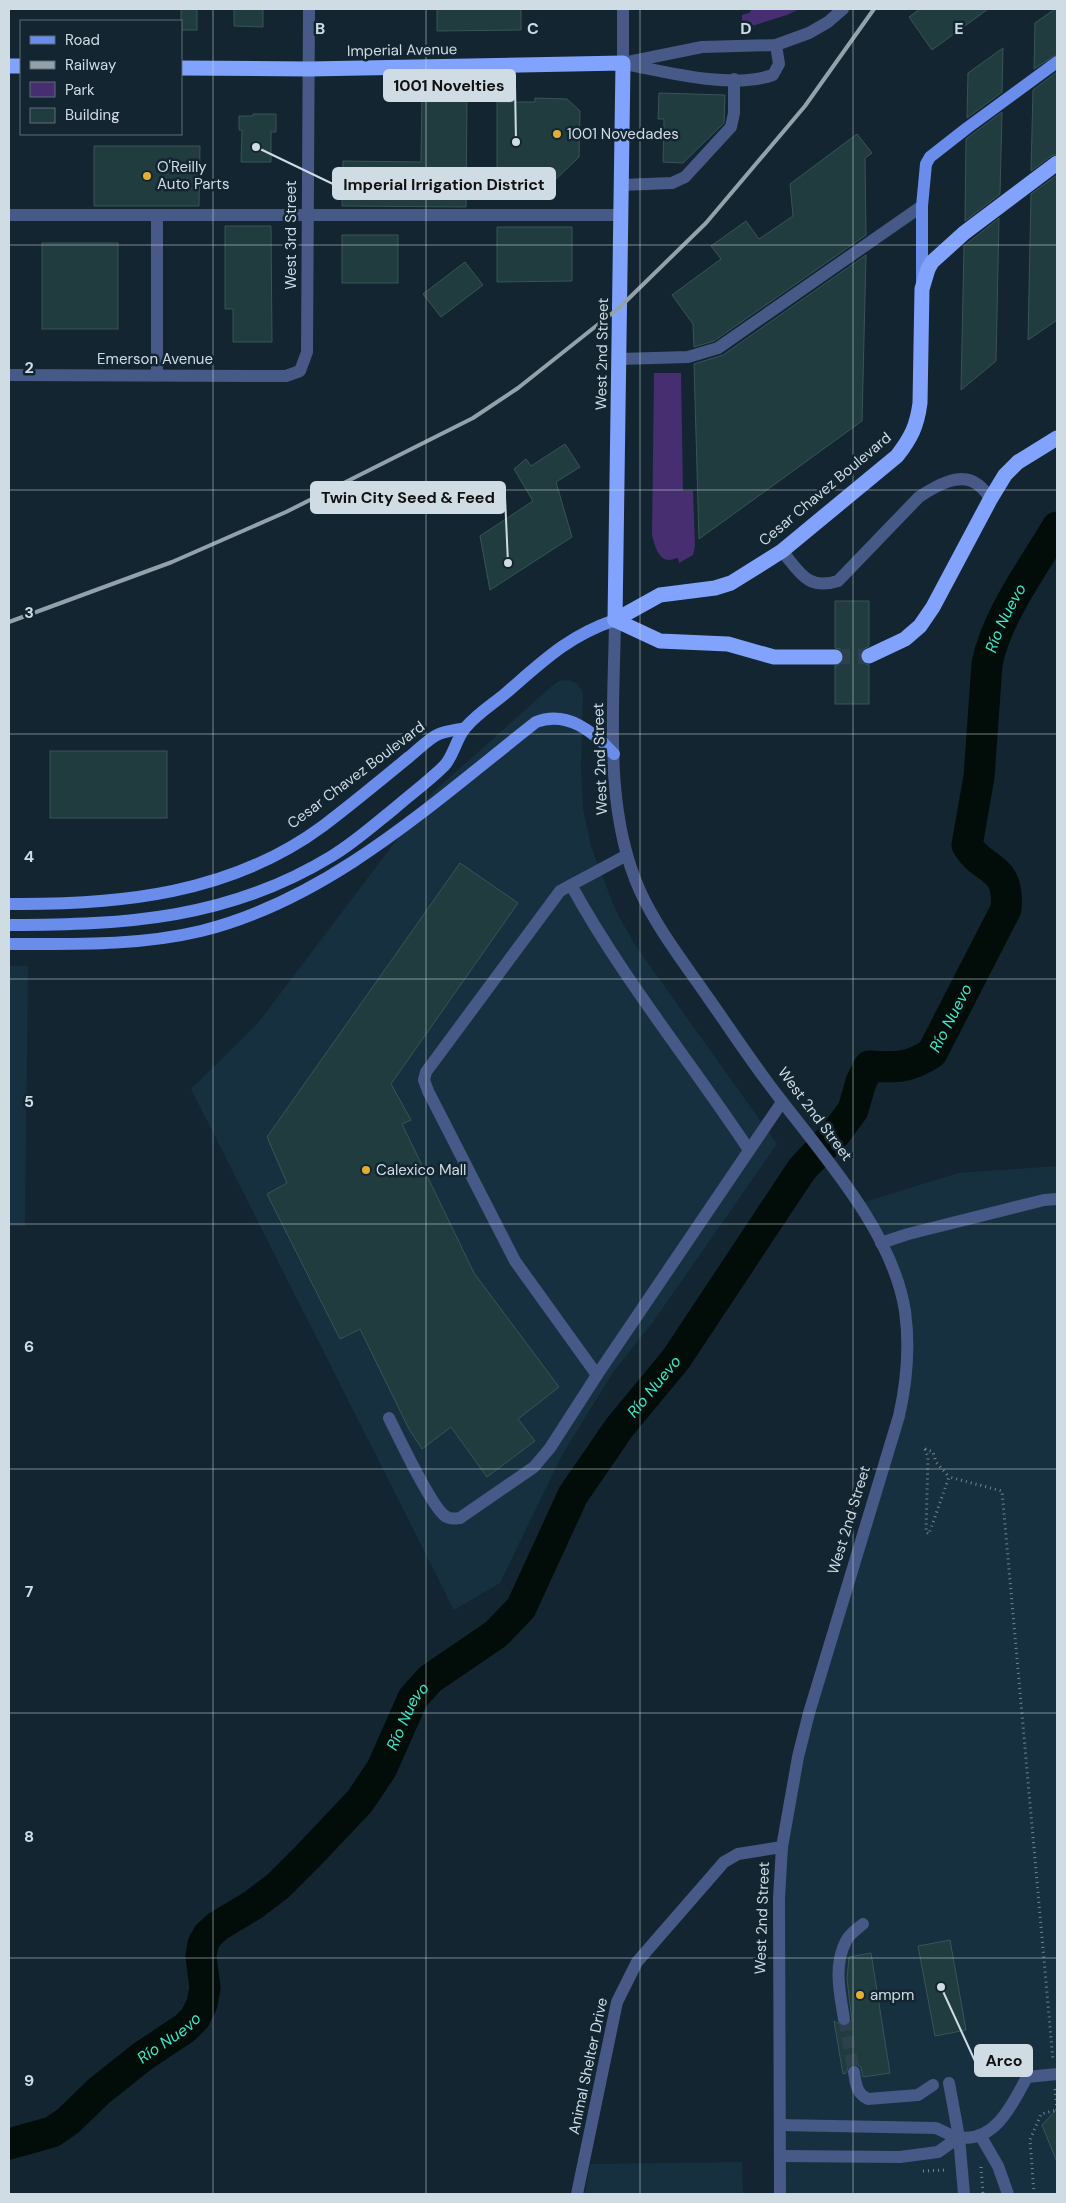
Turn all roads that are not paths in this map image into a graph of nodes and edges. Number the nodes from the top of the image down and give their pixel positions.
1 (309, 9) edge
2 (623, 9) edge
3 (843, 9) edge
4 (776, 45) junction
5 (1057, 62) edge
6 (622, 63) junction
7 (182, 68) edge
8 (308, 69) junction
9 (734, 79) junction
10 (1057, 163) edge
11 (621, 185) junction
12 (922, 206) junction
13 (9, 215) edge
14 (157, 215) junction
15 (308, 215) junction
16 (621, 216) junction
17 (922, 289) junction
18 (619, 359) junction
19 (300, 371) joint
20 (9, 375) edge
21 (157, 375) junction
22 (1051, 442) edge
23 (990, 498) junction
24 (782, 551) junction
25 (615, 620) junction
26 (869, 656) tunnel mouth
27 (835, 658) tunnel mouth
28 (465, 728) junction
29 (614, 754) junction
30 (627, 855) junction
31 (571, 885) junction
32 (9, 904) edge
33 (9, 925) edge
34 (9, 944) edge
35 (782, 1102) junction
36 (749, 1150) junction
37 (1057, 1199) edge
38 (881, 1243) junction
39 (597, 1375) junction
40 (389, 1418) dead end
41 (782, 1847) junction
42 (862, 1924) dead end
43 (844, 2019) tunnel mouth
44 (854, 2072) tunnel mouth
45 (1056, 2074) edge
46 (949, 2083) dead end
47 (933, 2085) dead end
48 (780, 2125) junction
49 (980, 2135) junction
50 (959, 2137) junction
51 (780, 2156) junction
52 (577, 2194) edge
53 (780, 2194) edge
54 (964, 2194) edge
55 (1008, 2194) edge

1 - 8 street, West 3rd Street
2 - 6 street
3 - 4 street, Imperial Avenue
4 - 6 street, Imperial Avenue
4 - 9 street, Imperial Avenue
5 - 12 main road
6 - 8 highway, Imperial Avenue
6 - 9 street, Imperial Avenue
6 - 11 highway, West 2nd Street
7 - 8 highway, Imperial Avenue
8 - 15 street, West 3rd Street
9 - 11 street
10 - 17 highway, Cesar Chavez Boulevard
11 - 16 highway, West 2nd Street
12 - 17 main road
12 - 18 street
13 - 14 street
14 - 15 street
14 - 21 street
15 - 16 street
15 - 19 street, West 3rd Street
16 - 18 highway, West 2nd Street
17 - 24 highway, Cesar Chavez Boulevard
18 - 25 highway, West 2nd Street
19 - 21 street, Emerson Avenue
20 - 21 street, Emerson Avenue
22 - 23 highway
23 - 24 street
23 - 26 highway
24 - 25 highway, Cesar Chavez Boulevard
25 - 27 highway
25 - 28 main road, Cesar Chavez Boulevard
25 - 29 street, West 2nd Street
28 - 32 main road, Cesar Chavez Boulevard
28 - 33 main road, Cesar Chavez Boulevard
29 - 30 street, West 2nd Street
29 - 34 main road
30 - 31 street
30 - 35 street, West 2nd Street
31 - 36 street
31 - 39 street
35 - 36 street
35 - 38 street, West 2nd Street
36 - 39 street
37 - 38 street
38 - 41 street, West 2nd Street
39 - 40 street
41 - 48 street, West 2nd Street
41 - 52 street, Animal Shelter Drive
42 - 43 street
44 - 47 street
45 - 49 street
46 - 50 street
48 - 50 street
48 - 51 street, West 2nd Street
49 - 50 street
49 - 55 street
50 - 51 street
50 - 54 street
51 - 53 street, West 2nd Street

